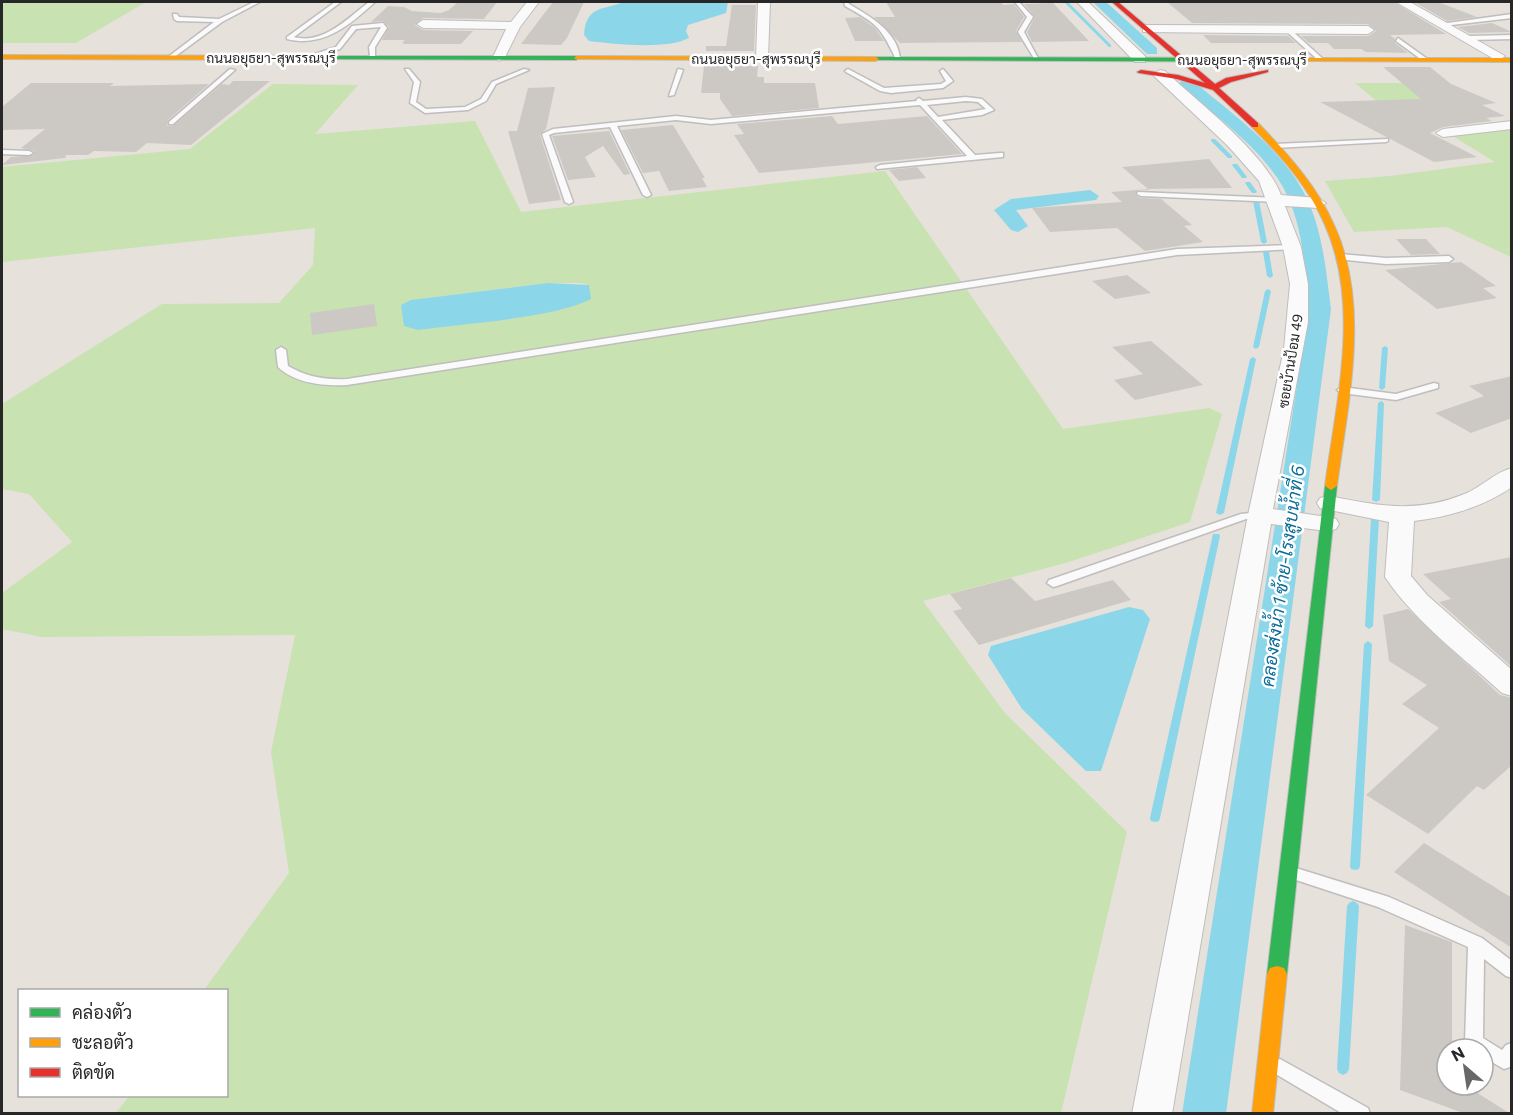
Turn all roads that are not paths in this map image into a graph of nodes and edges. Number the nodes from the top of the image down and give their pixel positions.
1 (256, 2) edge
2 (338, 2) edge
3 (372, 2) edge
4 (533, 2) edge
5 (764, 2) edge
6 (846, 2) edge
7 (1017, 2) edge
8 (1082, 2) edge
9 (1115, 2) edge
10 (1402, 2) edge
11 (175, 15) dead end
12 (1512, 16) edge
13 (220, 21) junction
14 (423, 24) dead end
15 (1443, 24) junction
16 (514, 26) junction
17 (1147, 29) junction
18 (1288, 30) junction
19 (1368, 30) dead end
20 (1470, 38) junction
21 (1512, 38) edge
22 (299, 40) junction
23 (1398, 40) dead end
24 (292, 46) dead end
25 (312, 56) junction
26 (2, 57) edge
27 (171, 57) junction
28 (246, 57) junction
29 (373, 57) junction
30 (499, 57) junction
31 (762, 58) junction
32 (898, 58) junction
33 (1036, 59) junction
34 (1181, 59) junction
35 (1320, 59) junction
36 (1424, 59) junction
37 (1507, 60) edge
38 (1140, 65) junction
39 (2, 70) edge
40 (232, 70) junction
41 (407, 70) junction
42 (526, 70) junction
43 (680, 70) junction
44 (848, 71) junction
45 (943, 71) junction
46 (1266, 71) junction
47 (1195, 72) junction
48 (1160, 74) junction
49 (1214, 88) junction
50 (913, 89) junction
51 (891, 91) junction
52 (671, 95) dead end
53 (921, 103) junction
54 (898, 105) junction
55 (936, 118) junction
56 (171, 123) dead end
57 (612, 124) junction
58 (1512, 125) edge
59 (1443, 133) dead end
60 (1386, 140) dead end
61 (1275, 146) junction
62 (2, 152) edge
63 (29, 153) dead end
64 (1000, 155) dead end
65 (973, 158) junction
66 (880, 167) dead end
67 (1285, 181) junction
68 (1141, 194) dead end
69 (647, 195) dead end
70 (1278, 200) junction
71 (569, 202) dead end
72 (1318, 203) junction
73 (1292, 247) junction
74 (1340, 257) junction
75 (1449, 259) dead end
76 (281, 350) dead end
77 (1434, 386) dead end
78 (1342, 390) junction
79 (1512, 475) edge
80 (1328, 514) junction
81 (1402, 515) junction
82 (1280, 518) junction
83 (1053, 583) dead end
84 (1512, 686) edge
85 (1289, 871) junction
86 (1476, 943) junction
87 (1512, 971) edge
88 (1512, 1051) edge
89 (1268, 1061) junction
90 (1152, 1113) edge
91 (1262, 1113) edge
92 (1361, 1113) edge

1 - 13 lane
2 - 22 lane
3 - 22 lane
4 - 16 street
5 - 31 street
6 - 32 lane
7 - 33 lane
8 - 38 street
9 - 17 main road
10 - 15 street
11 - 13 lane
12 - 15 lane
13 - 27 lane
14 - 16 street
15 - 20 street
16 - 30 street
17 - 18 street
17 - 34 main road
18 - 19 street
18 - 35 lane
20 - 21 lane
20 - 37 street
22 - 24 lane
23 - 36 lane
25 - 28 main road, ถนนอยุธยา-สุพรรณบุรี
25 - 29 main road, ถนนอยุธยา-สุพรรณบุรี
25 - 29 lane
26 - 27 main road, ถนนอยุธยา-สุพรรณบุรี
27 - 28 main road, ถนนอยุธยา-สุพรรณบุรี
28 - 40 main road
29 - 30 main road, ถนนอยุธยา-สุพรรณบุรี
30 - 31 main road, ถนนอยุธยา-สุพรรณบุรี
31 - 32 main road, ถนนอยุธยา-สุพรรณบุรี
32 - 33 main road, ถนนอยุธยา-สุพรรณบุรี
33 - 38 main road, ถนนอยุธยา-สุพรรณบุรี
34 - 35 main road, ถนนอยุธยา-สุพรรณบุรี
34 - 38 main road, ถนนอยุธยา-สุพรรณบุรี
34 - 47 main road
35 - 36 main road, ถนนอยุธยา-สุพรรณบุรี
36 - 37 main road, ถนนอยุธยา-สุพรรณบุรี
37 - 46 main road, ถนนอยุธยา-สุพรรณบุรี
38 - 45 main road, ถนนอยุธยา-สุพรรณบุรี
38 - 47 main road, ถนนอยุธยา-สุพรรณบุรี
38 - 48 main road
39 - 40 main road, ถนนอยุธยา-สุพรรณบุรี
40 - 41 main road, ถนนอยุธยา-สุพรรณบุรี
40 - 56 lane
41 - 42 main road, ถนนอยุธยา-สุพรรณบุรี
41 - 42 lane
42 - 43 main road, ถนนอยุธยา-สุพรรณบุรี
43 - 44 main road, ถนนอยุธยา-สุพรรณบุรี
43 - 52 lane
44 - 45 main road, ถนนอยุธยา-สุพรรณบุรี
44 - 51 lane
45 - 50 lane
46 - 47 main road, ถนนอยุธยา-สุพรรณบุรี
46 - 49 main road
47 - 49 main road
48 - 49 main road
48 - 67 street, ซอยบ้านป้อม 49
49 - 61 main road
50 - 51 lane
50 - 53 lane
51 - 54 lane
53 - 54 lane
53 - 55 lane
53 - 55 lane
54 - 57 lane
55 - 65 lane
57 - 69 lane
57 - 71 lane
58 - 59 street
60 - 61 lane
61 - 67 main road
62 - 63 lane
64 - 65 lane
65 - 66 lane
67 - 70 street, ซอยบ้านป้อม 49
67 - 72 main road
68 - 70 lane
70 - 72 street
70 - 73 street, ซอยบ้านป้อม 49
72 - 74 main road
73 - 76 lane
73 - 82 street, ซอยบ้านป้อม 49
74 - 75 lane
74 - 78 main road
77 - 78 lane
78 - 80 main road
79 - 81 street
80 - 81 street
80 - 82 street
80 - 85 main road
81 - 84 street
82 - 83 lane
82 - 90 street, ซอยบ้านป้อม 49
85 - 86 lane
85 - 89 main road
86 - 87 lane
86 - 88 lane
89 - 91 main road
89 - 92 lane

